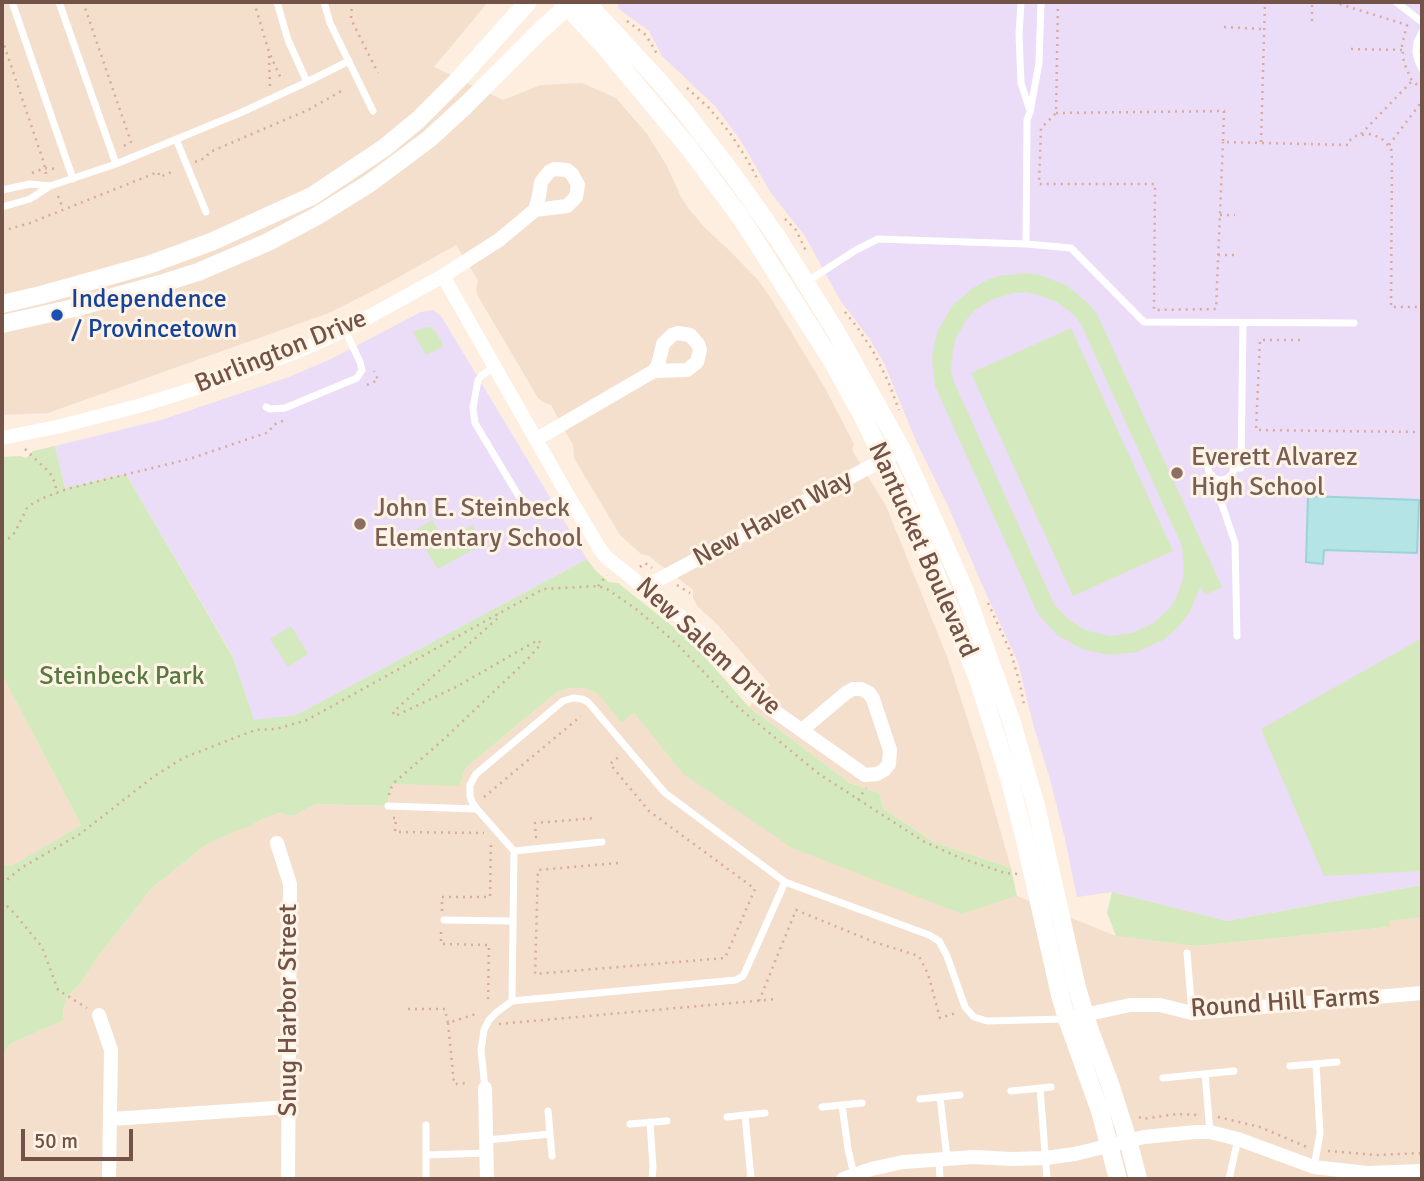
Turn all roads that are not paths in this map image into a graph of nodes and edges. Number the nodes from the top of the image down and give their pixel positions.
1 (12, 2) edge
2 (59, 2) edge
3 (277, 2) edge
4 (324, 2) edge
5 (528, 2) edge
6 (586, 2) edge
7 (1021, 2) edge
8 (1041, 2) edge
9 (1396, 2) edge
10 (567, 4) edge
11 (1422, 22) edge
12 (1422, 32) edge
13 (349, 61) junction
14 (1420, 72) edge
15 (307, 82) junction
16 (373, 111) dead end
17 (1030, 112) junction
18 (176, 139) junction
19 (116, 164) junction
20 (73, 179) junction
21 (50, 186) junction
22 (2, 190) edge
23 (2, 207) edge
24 (535, 210) dead end
25 (206, 212) dead end
26 (1027, 244) junction
27 (443, 276) junction
28 (806, 282) junction
29 (790, 293) junction
30 (2, 304) edge
31 (1243, 323) junction
32 (1354, 323) dead end
33 (2, 324) edge
34 (345, 330) junction
35 (495, 366) junction
36 (654, 371) dead end
37 (266, 407) dead end
38 (2, 438) edge
39 (537, 439) junction
40 (901, 450) junction
41 (884, 459) junction
42 (1234, 468) junction
43 (1212, 475) junction
44 (567, 494) junction
45 (645, 587) junction
46 (1237, 636) dead end
47 (802, 730) junction
48 (388, 806) road end
49 (477, 809) junction
50 (602, 842) dead end
51 (277, 843) dead end
52 (514, 851) junction
53 (785, 882) junction
54 (444, 920) dead end
55 (513, 921) junction
56 (1187, 953) dead end
57 (1422, 993) edge
58 (512, 1000) junction
59 (1192, 1013) junction
60 (100, 1015) road end
61 (1085, 1016) junction
62 (1067, 1019) junction
63 (1337, 1062) dead end
64 (1315, 1064) junction
65 (1290, 1066) dead end
66 (1234, 1072) dead end
67 (1205, 1074) junction
68 (1163, 1078) dead end
69 (1051, 1087) dead end
70 (485, 1088) joint
71 (1040, 1088) junction
72 (1011, 1091) dead end
73 (960, 1095) dead end
74 (940, 1097) junction
75 (920, 1099) dead end
76 (862, 1103) dead end
77 (842, 1105) junction
78 (289, 1107) junction
79 (822, 1107) dead end
80 (548, 1111) dead end
81 (765, 1113) dead end
82 (745, 1115) junction
83 (727, 1117) dead end
84 (111, 1119) junction
85 (667, 1121) dead end
86 (650, 1122) junction
87 (629, 1124) dead end
88 (426, 1125) dead end
89 (1210, 1132) junction
90 (550, 1134) junction
91 (1238, 1139) junction
92 (1128, 1140) junction
93 (1109, 1144) junction
94 (487, 1147) junction
95 (426, 1154) junction
96 (552, 1156) dead end
97 (1046, 1158) junction
98 (943, 1159) junction
99 (1314, 1167) junction
100 (1422, 1171) edge
101 (1347, 1175) edge
102 (848, 1177) edge
103 (110, 1179) edge
104 (288, 1179) edge
105 (426, 1179) edge
106 (487, 1179) edge
107 (652, 1179) edge
108 (751, 1179) edge
109 (940, 1179) edge
110 (1047, 1179) edge
111 (1118, 1179) edge
112 (1138, 1179) edge
113 (1229, 1179) edge

1 - 20 lane
2 - 19 lane
3 - 15 lane
4 - 13 lane
5 - 30 street
6 - 28 street, Nantucket Boulevard
7 - 17 lane
8 - 17 lane
9 - 11 lane
10 - 29 street, Nantucket Boulevard
10 - 33 street
12 - 14 lane
13 - 15 lane
13 - 16 lane
15 - 18 lane
17 - 26 lane
18 - 19 lane
18 - 25 lane
19 - 20 lane
20 - 21 lane
21 - 22 lane
21 - 23 lane
24 - 27 street, Burlington Drive
26 - 28 lane
26 - 31 lane
27 - 34 street, Burlington Drive
27 - 35 street, New Salem Drive
28 - 29 lane
28 - 40 street, Nantucket Boulevard
29 - 41 street, Nantucket Boulevard
31 - 32 lane
31 - 42 lane
34 - 37 lane
34 - 38 street, Burlington Drive
35 - 39 street, New Salem Drive
35 - 44 lane
36 - 39 street
39 - 44 street, New Salem Drive
40 - 41 street, New Haven Way
40 - 61 street, Nantucket Boulevard
41 - 45 street, New Haven Way
41 - 62 street, Nantucket Boulevard
42 - 43 lane
42 - 43 lane
43 - 46 lane
44 - 45 street, New Salem Drive
45 - 47 street, New Salem Drive
47 - 47 street, New Salem Drive
48 - 49 lane
49 - 52 lane
49 - 53 lane
50 - 52 lane
51 - 78 street, Snug Harbor Street
52 - 55 lane
53 - 58 lane
53 - 62 lane
54 - 55 lane
55 - 58 lane
56 - 59 lane
57 - 59 street, Round Hill Farms
58 - 70 lane
59 - 61 street, Round Hill Farms
60 - 84 street
61 - 62 street, Round Hill Farms
61 - 92 street, Nantucket Boulevard
62 - 93 street, Nantucket Boulevard
63 - 64 lane
64 - 65 lane
64 - 99 lane
66 - 67 lane
67 - 68 lane
67 - 89 lane
69 - 71 lane
70 - 94 street
71 - 72 lane
71 - 97 lane
73 - 74 lane
74 - 75 lane
74 - 98 lane
76 - 77 lane
77 - 79 lane
77 - 102 lane
78 - 84 street
78 - 104 street, Snug Harbor Street
80 - 90 lane
81 - 82 lane
82 - 83 lane
82 - 108 lane
84 - 103 street
85 - 86 lane
86 - 87 lane
86 - 107 lane
88 - 95 lane
89 - 91 street
89 - 92 street
90 - 94 lane
90 - 96 lane
91 - 99 street
91 - 113 lane
92 - 93 street
92 - 112 street, Nantucket Boulevard
93 - 97 street
93 - 111 street, Nantucket Boulevard
94 - 95 lane
94 - 106 street
95 - 105 lane
97 - 98 street
97 - 110 lane
98 - 102 street
98 - 109 lane
99 - 101 street
100 - 101 street

